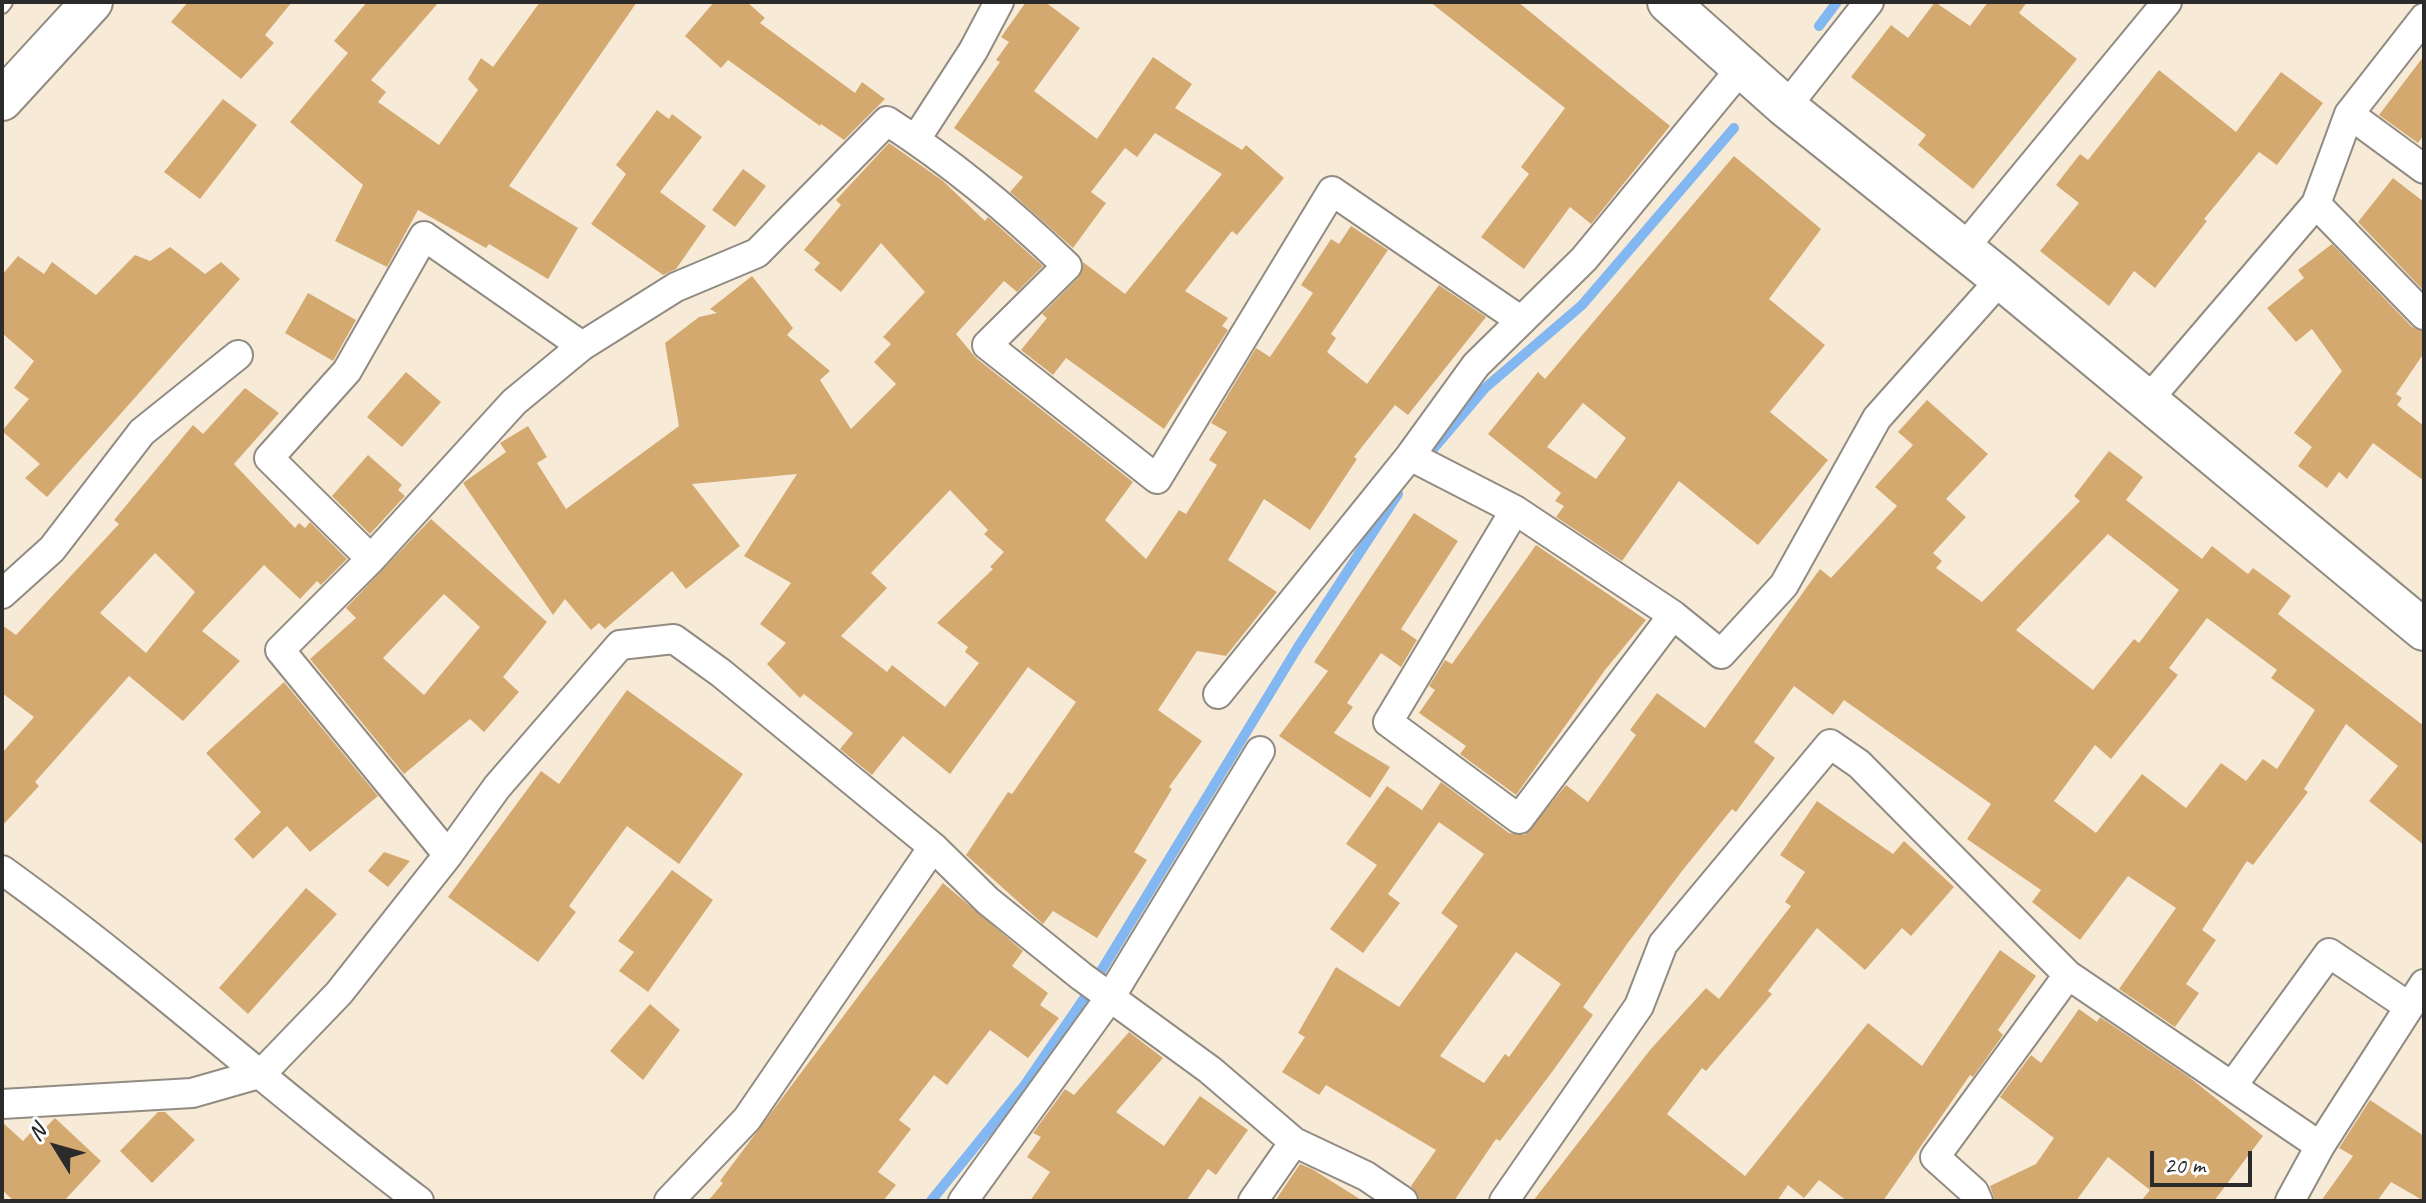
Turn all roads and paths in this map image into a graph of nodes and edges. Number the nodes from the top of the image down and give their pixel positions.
1 (92, 2) edge
2 (999, 2) edge
3 (1668, 2) edge
4 (1869, 2) edge
5 (2167, 2) edge
6 (2424, 18) edge
7 (1743, 66) junction
8 (2, 100) edge
9 (1786, 107) junction
10 (2349, 114) junction
11 (916, 139) junction
12 (2424, 169) edge
13 (2316, 204) junction
14 (1964, 248) junction
15 (2001, 279) junction
16 (2424, 315) edge
17 (1520, 320) junction
18 (582, 346) junction
19 (238, 355) dead end
20 (2148, 400) junction
21 (1410, 456) junction
22 (1515, 510) junction
23 (371, 559) junction
24 (2, 594) edge
25 (1673, 615) junction
26 (2424, 630) edge
27 (1218, 694) dead end
28 (1260, 751) dead end
29 (933, 847) junction
30 (448, 855) junction
31 (2, 870) edge
32 (2068, 975) junction
33 (1096, 987) junction
34 (2416, 995) edge
35 (262, 1073) junction
36 (2233, 1085) junction
37 (2, 1104) edge
38 (1294, 1142) junction
39 (2320, 1146) junction
40 (419, 1201) edge
41 (669, 1201) edge
42 (963, 1201) edge
43 (1253, 1201) edge
44 (1403, 1201) edge
45 (1504, 1201) edge
46 (1978, 1201) edge
47 (2290, 1201) edge

1 - 8 street
2 - 11 street
3 - 7 street
4 - 9 street
5 - 14 street
6 - 10 street
7 - 9 street
7 - 17 street
9 - 14 street
10 - 12 street
10 - 13 street
11 - 17 street
11 - 18 street
13 - 16 street
13 - 20 street
14 - 15 street
15 - 20 street
15 - 25 street
17 - 21 street
18 - 23 street
18 - 23 street
19 - 24 street
20 - 26 street
21 - 22 street
21 - 27 street
22 - 25 street
22 - 25 street
23 - 30 street
28 - 33 street
29 - 30 street
29 - 33 street
29 - 41 street
30 - 35 street
31 - 35 street
32 - 36 street
32 - 45 street
32 - 46 street
33 - 38 street
33 - 42 street
34 - 36 street
34 - 39 street
35 - 37 street
35 - 40 street
36 - 39 street
38 - 43 street
38 - 44 street
39 - 47 street

